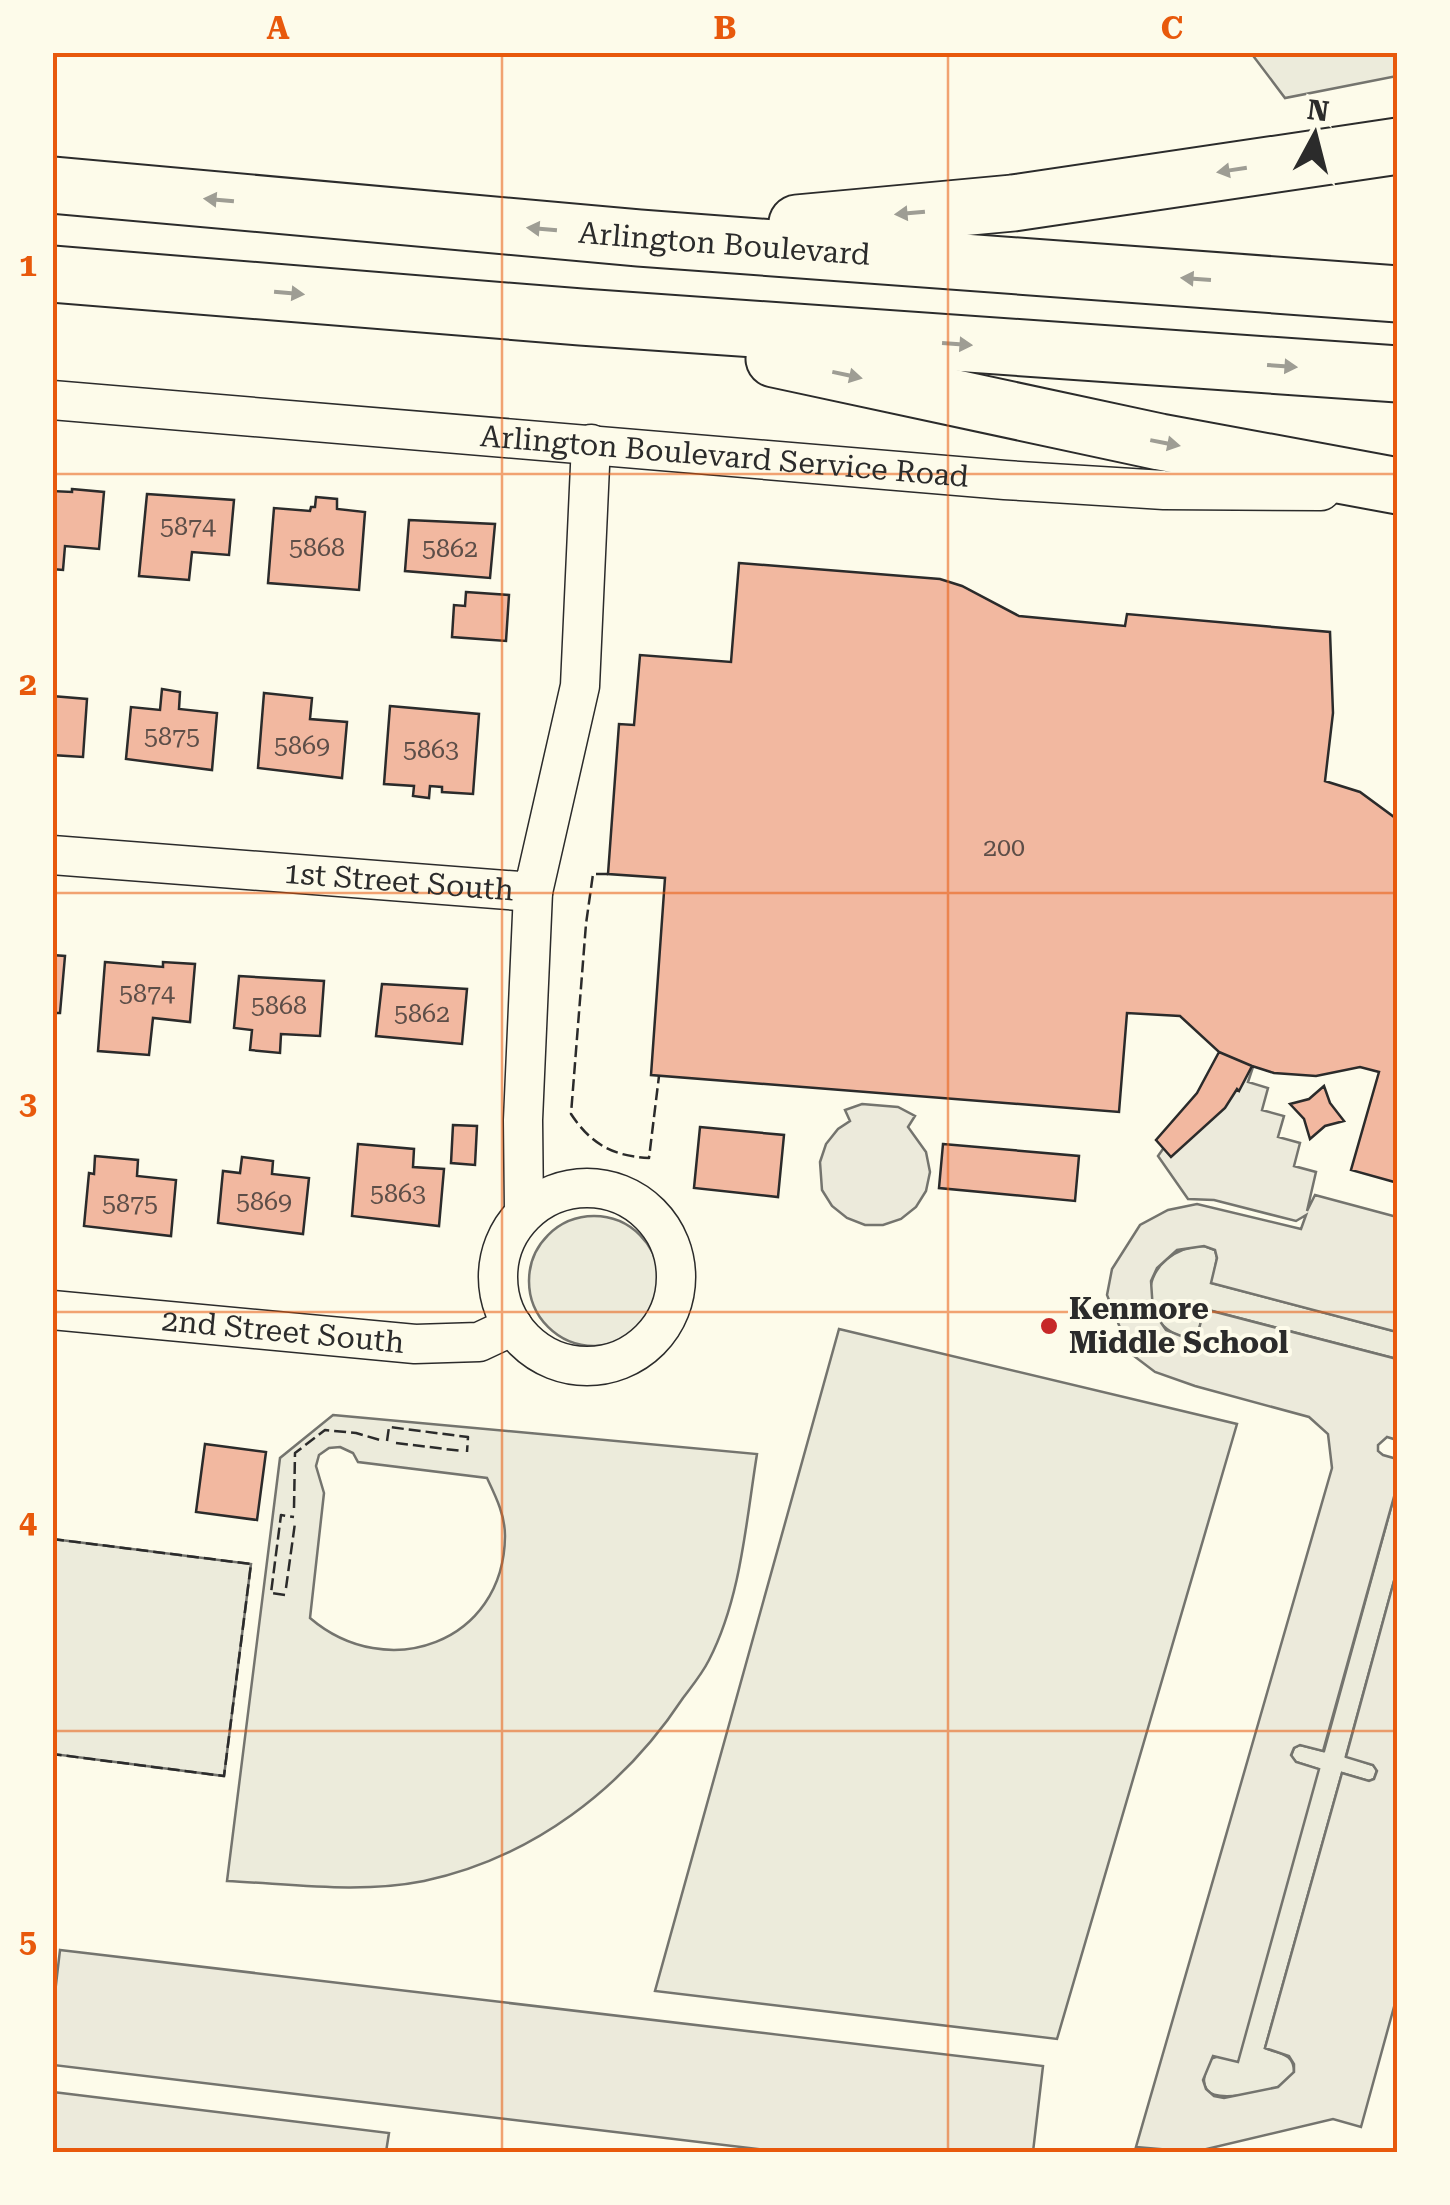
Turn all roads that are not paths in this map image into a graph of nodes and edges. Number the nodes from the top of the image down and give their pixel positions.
1 (1398, 146) edge
2 (52, 186) edge
3 (639, 238) junction
4 (52, 274) edge
5 (1398, 294) edge
6 (581, 318) junction
7 (1398, 374) edge
8 (52, 400) edge
9 (591, 444) junction
10 (1398, 489) edge
11 (52, 855) edge
12 (534, 892) junction
13 (524, 1212) junction
14 (52, 1310) edge
15 (513, 1326) junction

1 -> 3 highway
3 -> 2 highway, Arlington Boulevard
5 -> 3 highway, Arlington Boulevard
4 -> 6 highway
6 -> 7 highway
6 -> 10 highway
8 - 9 street, Arlington Boulevard Service Road
9 - 10 street, Arlington Boulevard Service Road
9 - 12 street, 1st Street South
11 - 12 street, 1st Street South
12 - 13 street
13 - 15 street
13 - 15 street
14 - 15 street, 2nd Street South

